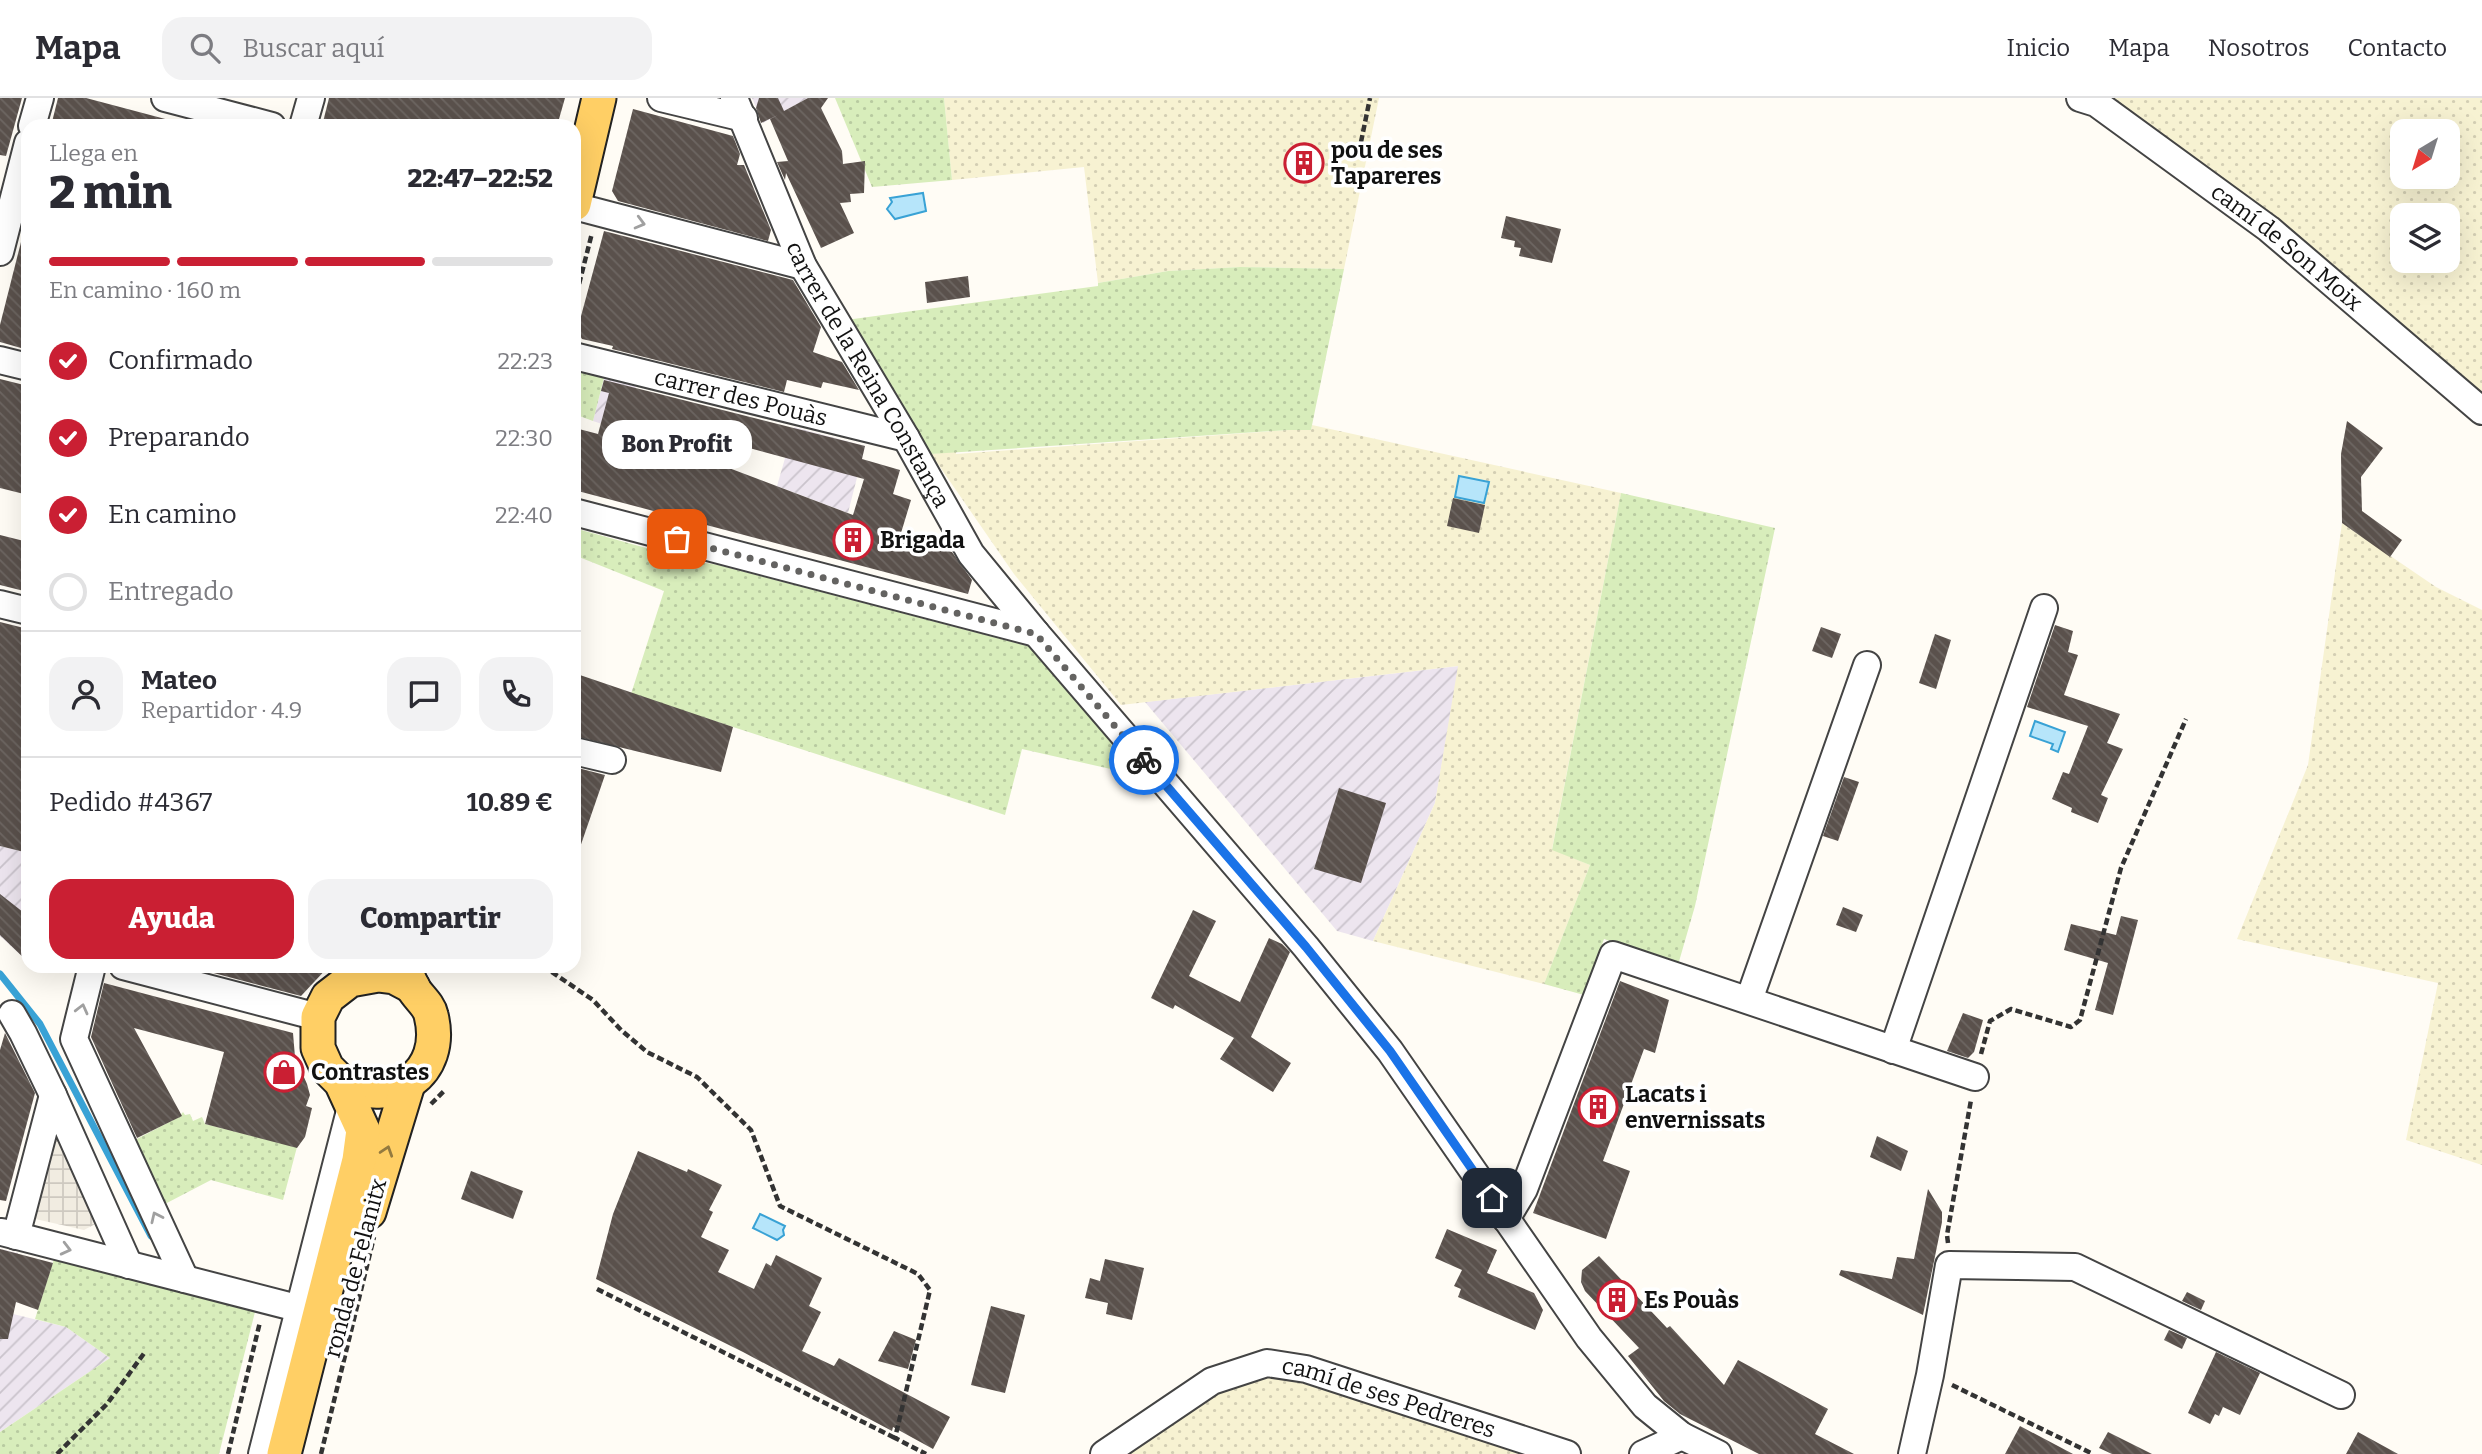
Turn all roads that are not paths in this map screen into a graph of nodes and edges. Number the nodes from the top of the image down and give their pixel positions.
1 (40, 98) edge
2 (165, 98) edge
3 (311, 98) edge
4 (599, 98) edge
5 (661, 98) edge
6 (2080, 98) edge
7 (739, 108) edge
8 (35, 119) edge
9 (245, 119) edge
10 (305, 119) edge
11 (21, 164) edge
12 (581, 175) edge
13 (15, 182) edge
14 (581, 207) edge
15 (0, 252) edge
16 (803, 266) junction
17 (581, 358) edge
18 (0, 360) edge
19 (21, 365) edge
20 (2482, 411) edge
21 (906, 438) junction
22 (581, 514) edge
23 (0, 604) edge
24 (2044, 608) dead end
25 (21, 609) edge
26 (1036, 634) junction
27 (1867, 665) dead end
28 (581, 753) edge
29 (612, 760) dead end
30 (90, 973) edge
31 (150, 973) edge
32 (356, 973) edge
33 (408, 977) edge
34 (1749, 1000) junction
35 (12, 1014) dead end
36 (318, 1017) junction
37 (1893, 1050) junction
38 (1975, 1077) road end
39 (408, 1084) junction
40 (346, 1093) junction
41 (53, 1096) junction
42 (1506, 1219) junction
43 (8, 1234) edge
44 (129, 1265) junction
45 (185, 1279) junction
46 (301, 1309) junction
47 (2340, 1395) dead end
48 (1682, 1436) junction
49 (262, 1454) edge
50 (284, 1454) edge
51 (306, 1454) edge
52 (1104, 1454) edge
53 (1567, 1454) edge
54 (1643, 1454) edge
55 (1718, 1454) edge
56 (1912, 1454) edge

1 - 8 street
2 - 9 street
3 - 10 street
4 - 12 main road
5 - 7 street
6 - 20 street, camí de Son Moix
7 - 16 street, carrer de la Reina Constança
11 - 13 street
13 - 15 street
14 -> 16 street
16 - 21 street, carrer de la Reina Constança
17 - 21 street, carrer des Pouàs
18 - 19 street
21 - 26 street, carrer de la Reina Constança
22 - 26 street
23 - 25 street
24 - 37 street
26 - 42 street
27 - 34 street
28 - 29 street
45 -> 30 street
31 - 36 street
32 - 33 main road
32 - 36 main road
33 - 39 main road
34 - 37 street
34 - 42 street
35 - 41 street
36 - 40 main road
37 - 38 street
39 - 40 main road
51 -> 39 main road, ronda de Felanitx
40 - 46 street
40 - 50 main road, ronda de Felanitx
41 - 43 street
41 - 44 street
42 - 48 street
43 -> 44 street
44 - 45 street
45 - 46 street
46 - 49 street
47 - 56 street
48 - 54 street
48 - 55 street
52 - 53 street, camí de ses Pedreres

